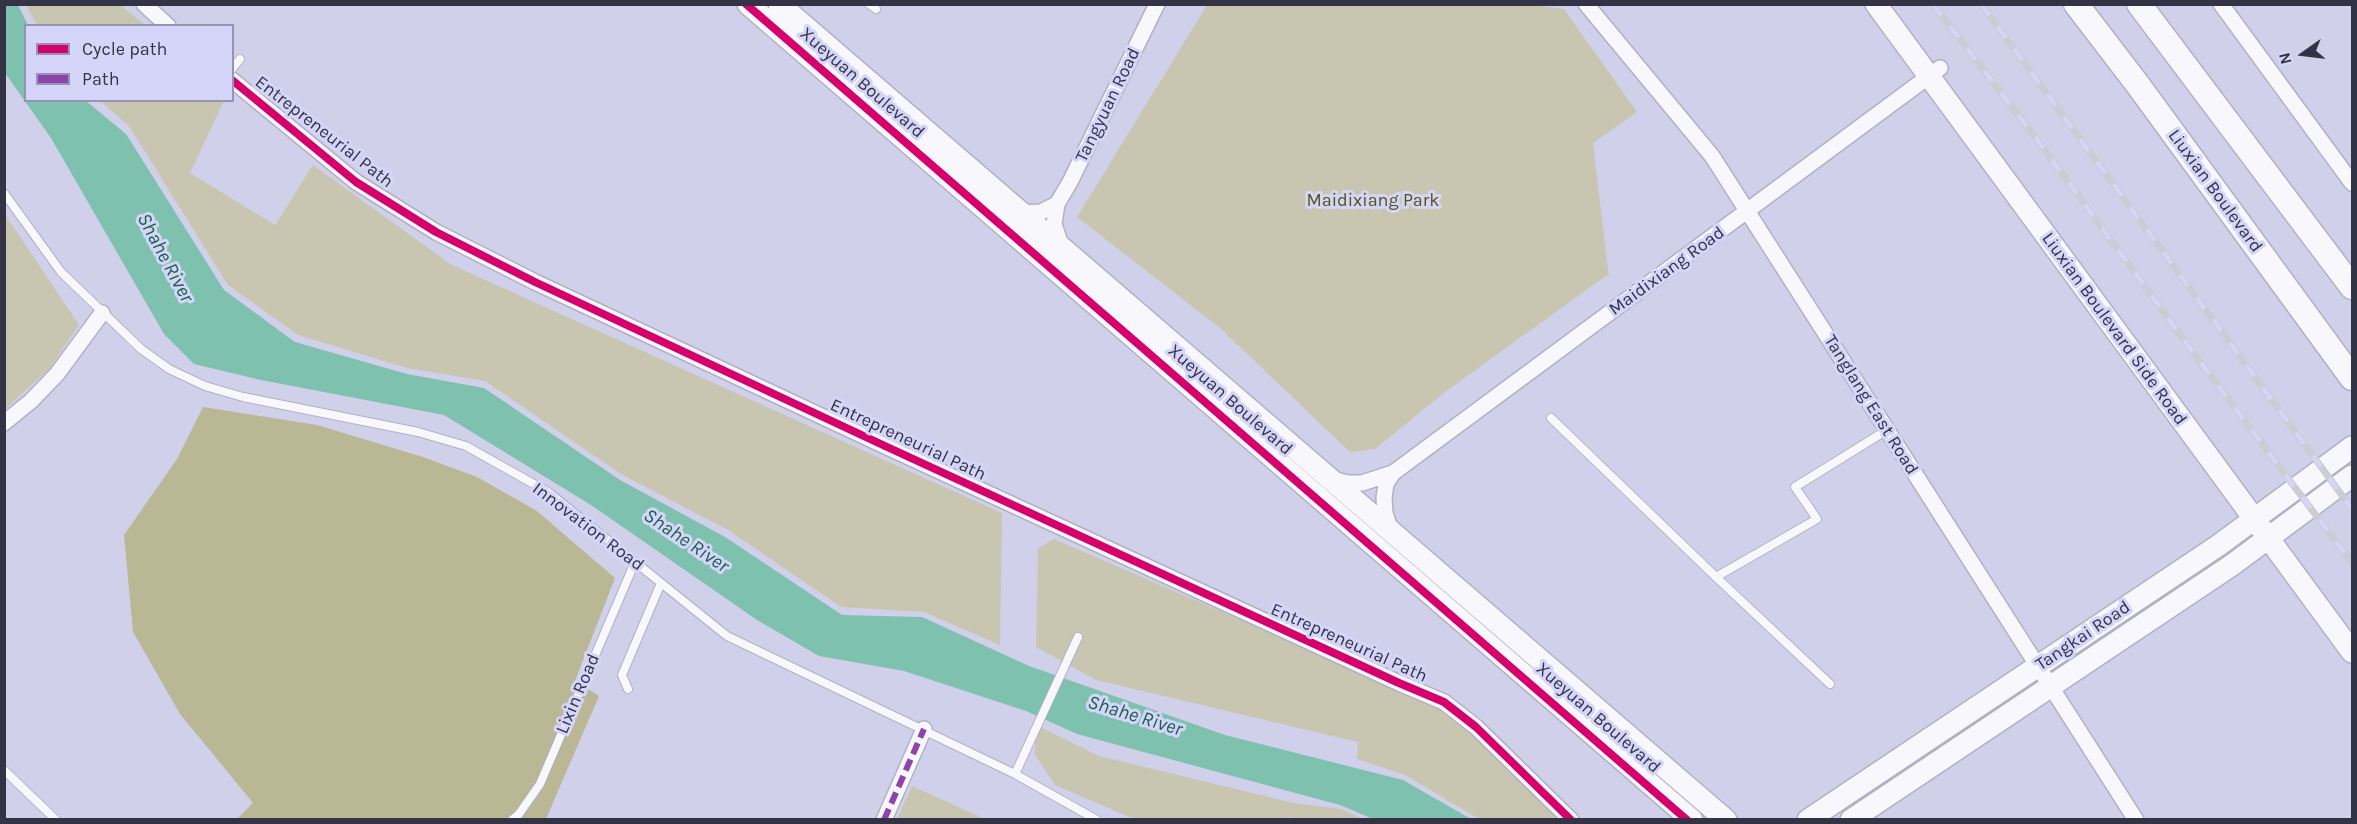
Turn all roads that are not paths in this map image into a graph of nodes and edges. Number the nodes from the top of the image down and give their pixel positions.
1 (144, 4) edge
2 (748, 4) edge
3 (779, 4) edge
4 (1157, 4) edge
5 (1586, 4) edge
6 (1876, 4) edge
7 (1893, 4) edge
8 (2076, 4) edge
9 (2139, 4) edge
10 (2221, 4) edge
11 (166, 24) edge
12 (240, 59) dead end
13 (234, 66) edge
14 (1934, 73) junction
15 (234, 82) edge
16 (2352, 183) edge
17 (4, 193) edge
18 (1058, 204) junction
19 (1748, 211) junction
20 (1022, 213) junction
21 (1062, 248) junction
22 (2352, 287) edge
23 (102, 313) junction
24 (2352, 378) edge
25 (1551, 417) dead end
26 (4, 423) edge
27 (1887, 430) junction
28 (2352, 447) edge
29 (1393, 473) junction
30 (2352, 476) edge
31 (1331, 479) junction
32 (2260, 515) junction
33 (1391, 531) junction
34 (2274, 534) junction
35 (634, 562) junction
36 (1716, 577) junction
37 (661, 583) junction
38 (2352, 629) edge
39 (1078, 637) dead end
40 (2352, 652) edge
41 (2037, 666) junction
42 (1830, 684) dead end
43 (2050, 687) junction
44 (628, 689) dead end
45 (924, 729) junction
46 (4, 770) edge
47 (1015, 774) junction
48 (56, 819) edge
49 (512, 819) edge
50 (884, 819) edge
51 (1097, 819) edge
52 (1571, 819) edge
53 (1692, 819) edge
54 (1726, 819) edge
55 (1808, 819) edge
56 (1851, 819) edge
57 (2136, 819) edge

1 - 11 street
2 - 53 main road, Xueyuan Boulevard
3 - 20 main road, Xueyuan Boulevard
4 - 18 street, Tangyuan Road
5 - 19 street, Tanglang East Road
6 - 14 main road, Liuxian Boulevard Side Road
7 - 14 main road, Liuxian Boulevard Side Road
8 - 24 main road, Liuxian Boulevard
9 - 22 main road
10 - 16 street
12 - 13 lane
14 - 19 street, Maidixiang Road
14 - 32 main road, Liuxian Boulevard Side Road
15 - 52 street, Entrepreneurial Path
17 - 23 lane, Innovation Road
18 - 20 street
18 - 21 street, Tangyuan Road
19 - 27 street, Tanglang East Road
19 - 29 street, Maidixiang Road
20 - 21 main road, Xueyuan Boulevard
21 - 31 main road, Xueyuan Boulevard
23 - 26 street
23 - 35 lane, Innovation Road
25 - 36 lane
27 - 36 lane
27 - 41 street, Tanglang East Road
28 - 32 main road, Tangkai Road
29 - 31 street, Maidixiang Road
29 - 33 street
30 - 34 main road, Tangkai Road
31 - 33 main road, Xueyuan Boulevard
32 - 34 main road, Liuxian Boulevard Side Road
32 - 41 main road, Tangkai Road
33 - 54 main road, Xueyuan Boulevard
34 - 38 main road
34 - 40 main road
34 - 43 main road, Tangkai Road
35 - 37 lane, Innovation Road
35 - 49 lane, Lixin Road
36 - 42 lane
37 - 44 lane
37 - 45 lane, Innovation Road
39 - 47 lane
41 - 43 street, Tanglang East Road
41 - 55 main road, Tangkai Road
43 - 56 main road, Tangkai Road
43 - 57 street, Tanglang East Road
45 - 47 lane, Innovation Road
45 - 50 street
46 - 48 lane
47 - 51 lane, Innovation Road

